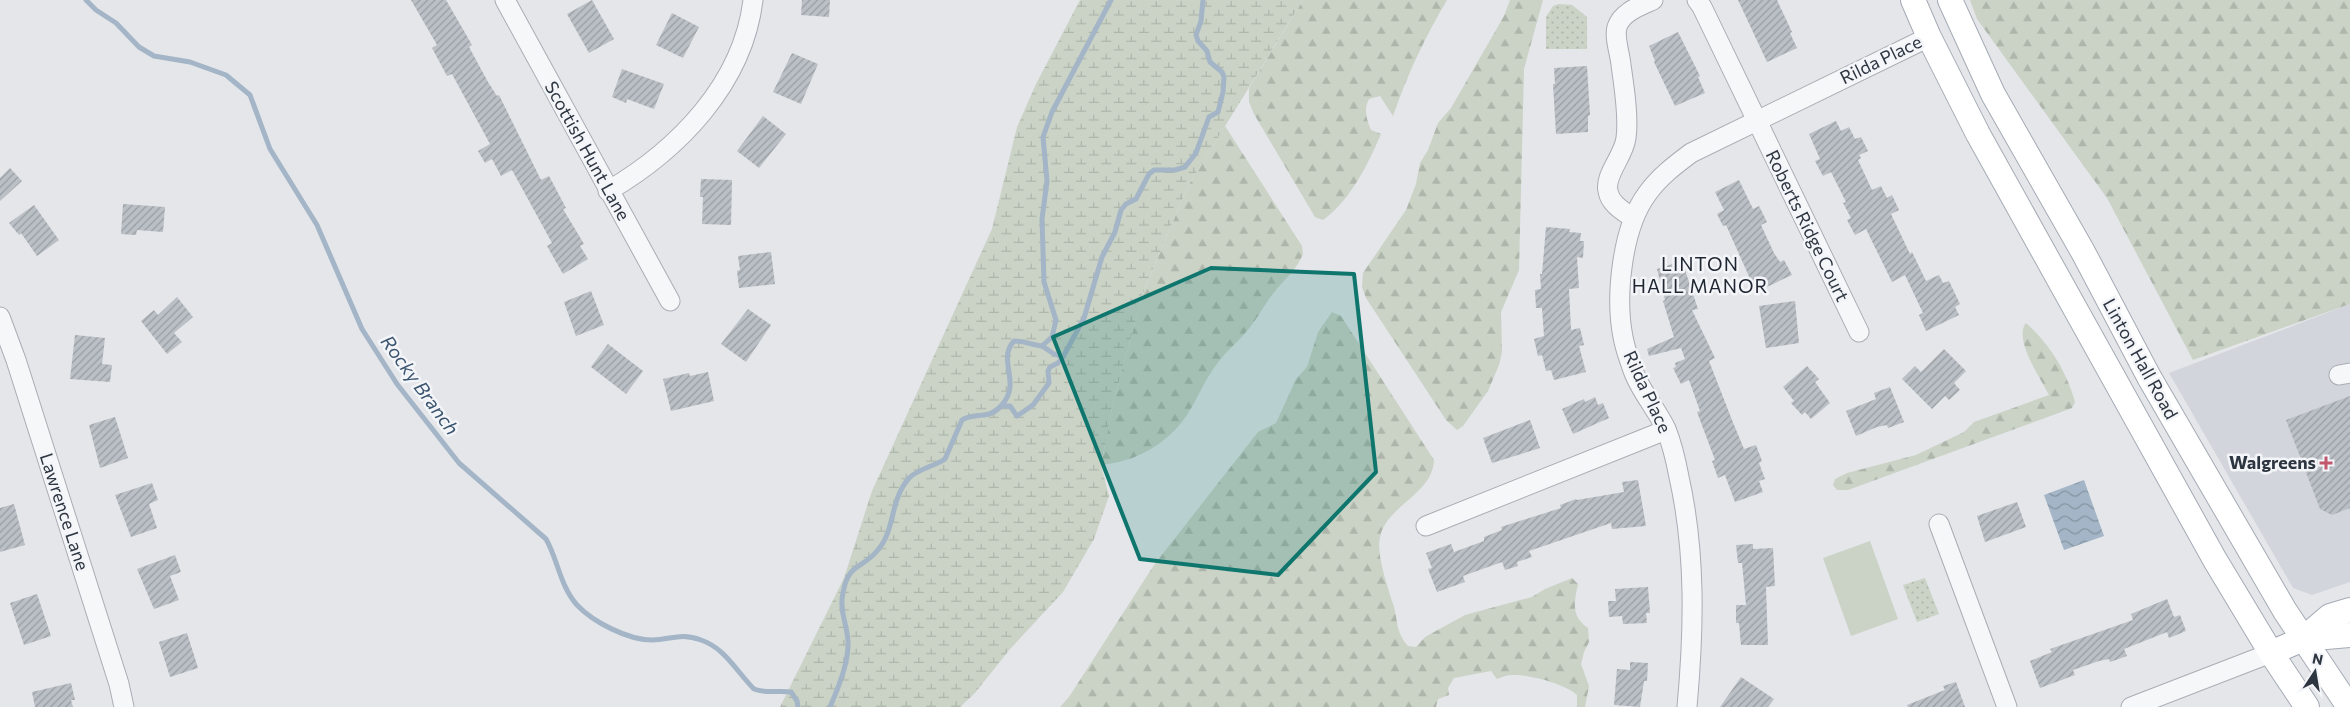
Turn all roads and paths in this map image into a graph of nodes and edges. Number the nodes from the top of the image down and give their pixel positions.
1 (505, 0) edge
2 (753, 0) edge
3 (1653, 0) edge
4 (1697, 0) edge
5 (1913, 0) edge
6 (1950, 0) edge
7 (1929, 37) junction
8 (1756, 120) junction
9 (608, 190) junction
10 (1633, 218) junction
11 (670, 301) dead end
12 (0, 318) edge
13 (1859, 332) dead end
14 (1666, 430) junction
15 (1939, 524) dead end
16 (1426, 526) dead end
17 (2350, 610) edge
18 (2350, 635) edge
19 (2302, 639) junction
20 (2271, 653) junction
21 (124, 707) edge
22 (1687, 707) edge
23 (2007, 707) edge
24 (2131, 707) edge
25 (2307, 707) edge
26 (2349, 707) edge

1 - 9 street, Scottish Hunt Lane
2 - 9 street
3 - 10 street
4 - 8 street, Roberts Ridge Court
5 - 7 main road, Linton Hall Road
6 - 19 main road, Linton Hall Road
7 - 8 street, Rilda Place
7 - 20 main road, Linton Hall Road
8 - 10 street, Rilda Place
8 - 13 street, Roberts Ridge Court
9 - 11 street, Scottish Hunt Lane
10 - 14 street, Rilda Place
12 - 21 street, Lawrence Lane
14 - 16 street
14 - 22 street, Rilda Place
15 - 23 street
17 - 19 main road
18 - 19 main road
19 - 20 main road
19 - 26 main road, Linton Hall Road
20 - 24 street
20 - 25 main road, Linton Hall Road

